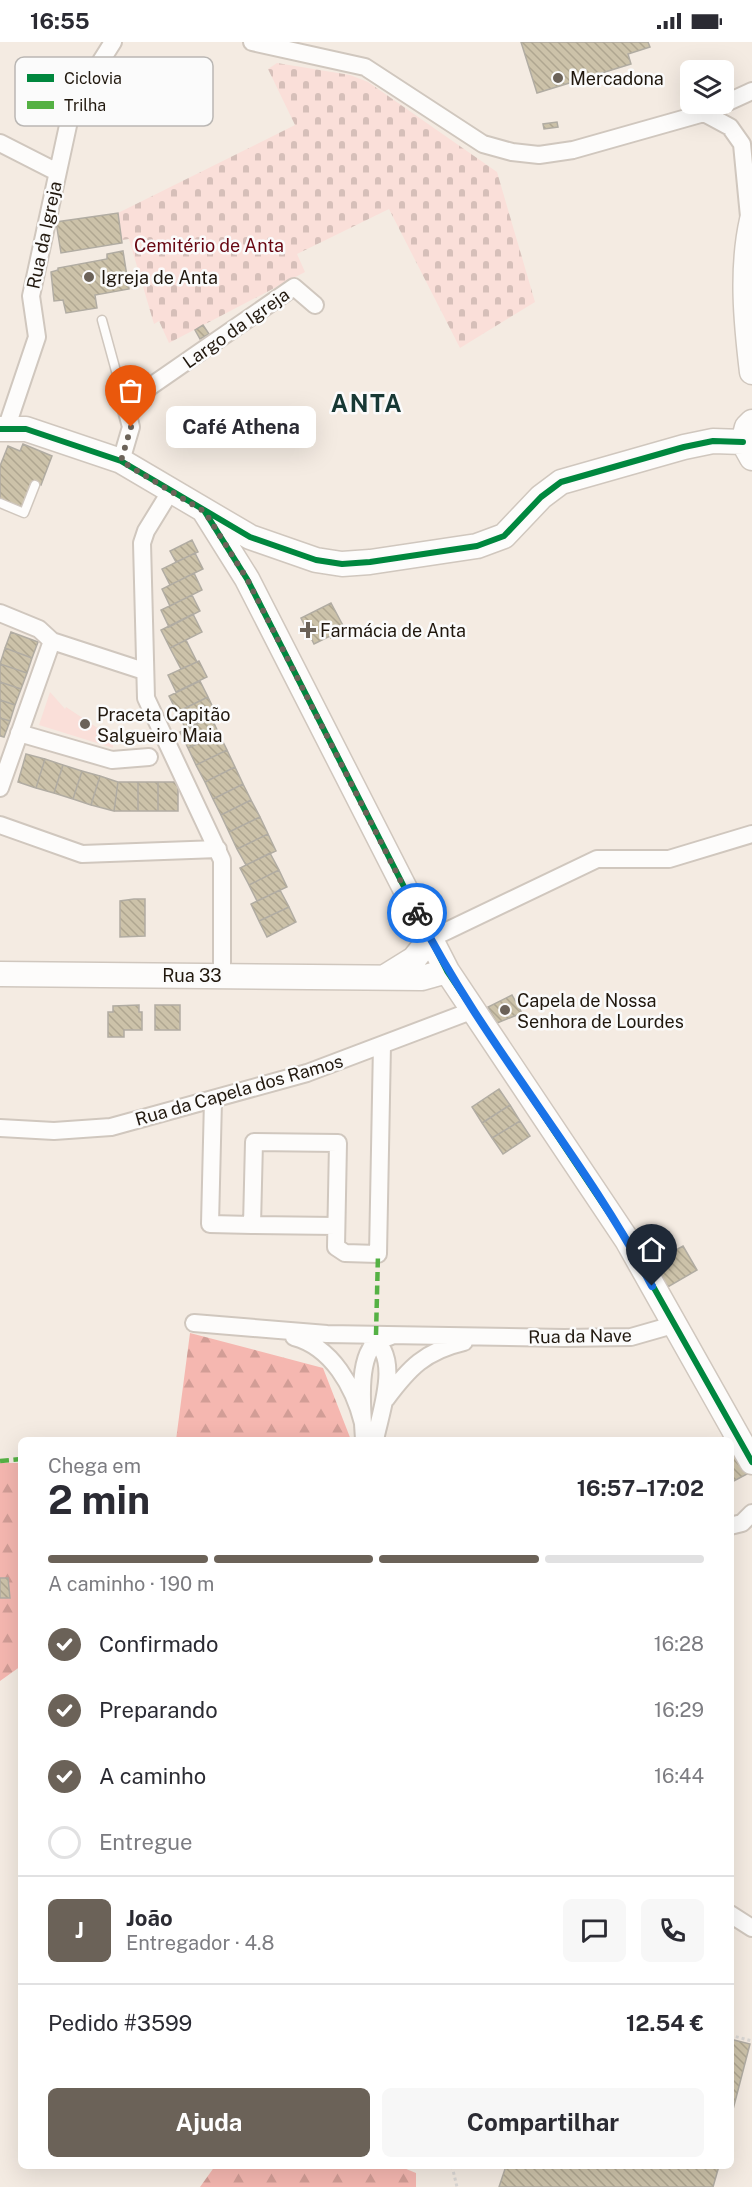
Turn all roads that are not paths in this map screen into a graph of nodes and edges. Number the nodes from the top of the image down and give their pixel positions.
1 (113, 42) edge
2 (252, 42) edge
3 (104, 57) edge
4 (752, 91) edge
5 (734, 99) edge
6 (701, 114) edge
7 (706, 114) edge
8 (68, 126) edge
9 (0, 143) edge
10 (57, 172) junction
11 (751, 223) edge
12 (315, 305) dead end
13 (102, 320) dead end
14 (752, 372) edge
15 (125, 404) junction
16 (2, 433) edge
17 (749, 441) edge
18 (121, 461) junction
19 (35, 485) dead end
20 (170, 492) junction
21 (0, 503) edge
22 (205, 512) junction
23 (250, 537) junction
24 (277, 548) junction
25 (238, 565) junction
26 (0, 613) edge
27 (52, 641) junction
28 (144, 671) junction
29 (20, 733) junction
30 (149, 757) dead end
31 (0, 788) edge
32 (0, 825) edge
33 (752, 834) edge
34 (218, 849) junction
35 (430, 939) junction
36 (447, 971) junction
37 (0, 974) edge
38 (222, 976) junction
39 (385, 977) junction
40 (471, 1011) junction
41 (382, 1045) junction
42 (213, 1101) junction
43 (0, 1128) edge
44 (252, 1225) junction
45 (336, 1226) junction
46 (194, 1323) dead end
47 (673, 1325) junction
48 (271, 1331) junction
49 (485, 1336) junction
50 (369, 1338) junction
51 (386, 1399) junction
52 (363, 1423) junction
53 (364, 1437) edge
54 (376, 1437) edge
55 (752, 1462) edge
56 (752, 1514) edge
57 (734, 1525) edge
58 (734, 1917) edge
59 (752, 1928) edge

1 - 3 street
2 - 6 street
4 - 5 street
7 - 11 street
8 - 10 street
9 - 10 street, Rua da Igreja
10 - 16 street, Rua da Igreja
11 - 14 street
12 - 15 street, Largo da Igreja
13 - 15 lane
15 - 18 street
16 - 18 street
17 - 24 street
18 - 20 street
19 - 21 lane
20 - 22 street
20 - 28 street
22 - 23 street
22 - 25 street
23 - 24 street
23 - 25 street
24 - 25 street
25 - 35 street
26 - 27 street
27 - 28 street
27 - 29 street
28 - 34 street
29 - 30 street
29 - 31 street
32 - 34 street
33 - 35 street
34 - 38 street
35 - 36 street
35 - 39 street
36 - 39 street, Rua 33
36 - 40 street
37 - 38 street, Rua 33
38 - 39 street, Rua 33
40 - 41 street, Rua da Capela dos Ramos
40 - 47 street
41 - 42 street, Rua da Capela dos Ramos
41 - 45 street
42 - 43 street, Rua da Capela dos Ramos
42 - 44 street
44 - 45 street
44 - 45 street
46 - 48 street, Rua da Nave
47 - 49 street, Rua da Nave
47 - 55 street
48 - 50 street, Rua da Nave
48 - 52 street, Rua da Nave
49 - 50 street, Rua da Nave
49 - 51 street, Rua da Nave
50 - 51 street, Rua da Nave
50 - 52 street, Rua da Nave
51 - 54 street, Rua da Nave
52 - 53 street, Rua da Nave
56 - 57 street
58 - 59 street

